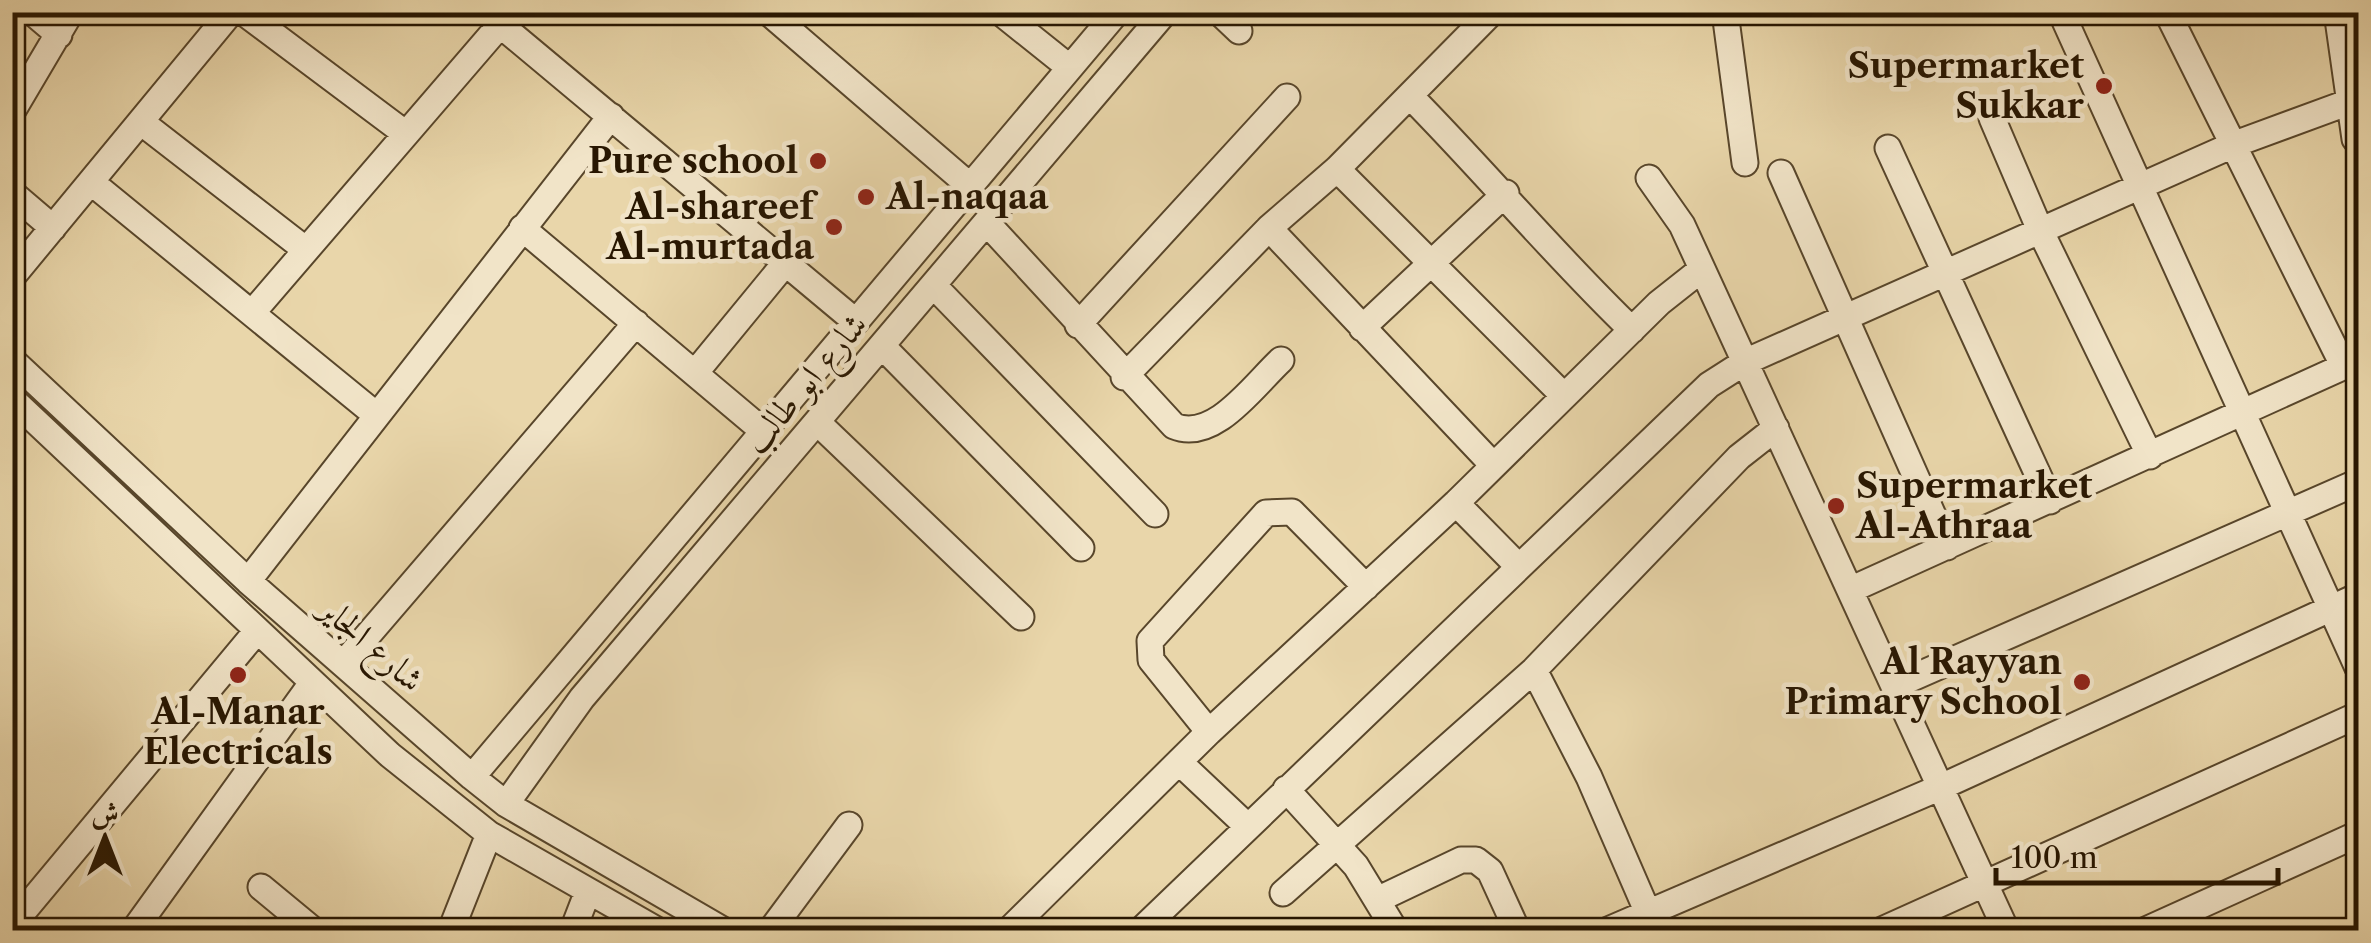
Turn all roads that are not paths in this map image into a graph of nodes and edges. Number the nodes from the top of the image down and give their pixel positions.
1 (32, 12) edge
2 (231, 12) edge
3 (243, 12) edge
4 (768, 12) edge
5 (1000, 12) edge
6 (1117, 12) edge
7 (1165, 12) edge
8 (1219, 12) edge
9 (1492, 12) edge
10 (1724, 12) edge
11 (2061, 12) edge
12 (2168, 12) edge
13 (2337, 12) edge
14 (493, 18) edge
15 (65, 24) edge
16 (1240, 32) dead end
17 (1065, 64) dead end
18 (1287, 97) dead end
19 (1411, 97) junction
20 (17, 98) edge
21 (2352, 101) junction
22 (611, 116) junction
23 (1992, 118) dead end
24 (141, 122) junction
25 (406, 134) junction
26 (2355, 139) dead end
27 (2235, 144) junction
28 (1888, 148) dead end
29 (1745, 162) dead end
30 (1337, 168) junction
31 (1781, 173) dead end
32 (1649, 178) dead end
33 (91, 182) junction
34 (2142, 185) junction
35 (970, 186) junction
36 (12, 193) edge
37 (1506, 193) junction
38 (987, 223) junction
39 (53, 228) junction
40 (522, 228) junction
41 (1269, 228) junction
42 (2040, 230) junction
43 (306, 250) junction
44 (787, 261) junction
45 (1432, 264) junction
46 (1702, 268) junction
47 (1943, 274) junction
48 (12, 277) edge
49 (934, 286) junction
50 (252, 313) junction
51 (1844, 318) junction
52 (855, 321) junction
53 (636, 323) junction
54 (1078, 325) junction
55 (1362, 328) junction
56 (1632, 330) junction
57 (882, 346) junction
58 (12, 360) edge
59 (1281, 360) dead end
60 (1745, 362) junction
61 (2351, 364) edge
62 (695, 373) junction
63 (1124, 378) junction
64 (1564, 396) junction
65 (12, 398) edge
66 (375, 414) junction
67 (2244, 414) junction
68 (817, 422) junction
69 (1776, 428) junction
70 (762, 430) junction
71 (2150, 456) junction
72 (1493, 465) junction
73 (2358, 482) edge
74 (2050, 501) junction
75 (1456, 502) junction
76 (1155, 514) dead end
77 (2290, 516) junction
78 (1948, 547) junction
79 (1081, 548) dead end
80 (1519, 566) junction
81 (248, 581) junction
82 (1366, 586) junction
83 (1850, 590) junction
84 (2358, 596) edge
85 (2332, 608) junction
86 (1021, 617) dead end
87 (256, 632) junction
88 (343, 664) junction
89 (2358, 668) edge
90 (1534, 670) junction
91 (552, 678) junction
92 (312, 682) junction
93 (1894, 686) junction
94 (582, 698) junction
95 (2358, 715) edge
96 (1209, 732) junction
97 (1178, 762) junction
98 (472, 777) junction
99 (1941, 787) junction
100 (1286, 789) junction
101 (506, 804) junction
102 (848, 825) dead end
103 (1247, 826) junction
104 (489, 834) junction
105 (2358, 834) edge
106 (1338, 846) junction
107 (1984, 883) junction
108 (261, 887) dead end
109 (588, 891) junction
110 (1284, 893) dead end
111 (1378, 899) junction
112 (1648, 914) junction
113 (12, 925) edge
114 (134, 930) edge
115 (312, 930) edge
116 (451, 930) edge
117 (573, 930) edge
118 (657, 930) edge
119 (722, 930) edge
120 (771, 930) edge
121 (1009, 930) edge
122 (1141, 930) edge
123 (1395, 930) edge
124 (1517, 930) edge
125 (1608, 930) edge
126 (1882, 930) edge
127 (2006, 930) edge
128 (2146, 930) edge

1 - 15 street
2 - 24 street
3 - 25 street
4 - 35 street
5 - 17 street
6 - 35 street, شارع ابو طالب
7 - 38 street, شارع ابو طالب
8 - 16 street
9 - 19 street
10 - 29 street
11 - 34 street
12 - 27 street
13 - 21 street
14 - 22 street
14 - 25 street
15 - 20 street
18 - 54 street
19 - 30 street
19 - 37 street
21 - 26 street
21 - 27 street
22 - 40 street
22 - 44 street
23 - 42 street
24 - 33 street
24 - 43 street
25 - 43 street
27 - 34 street
27 - 61 street
28 - 47 street
30 - 41 street
30 - 45 street
31 - 51 street
32 - 46 street
33 - 39 street
33 - 50 street
34 - 42 street
34 - 67 street
35 - 52 street, شارع ابو طالب
36 - 39 street
37 - 45 street
37 - 56 street
38 - 49 street, شارع ابو طالب
38 - 54 street
39 - 48 street
40 - 53 street
40 - 66 street
41 - 55 street
41 - 63 street
42 - 47 street
42 - 71 street
43 - 50 street
44 - 52 street
44 - 62 street
45 - 55 street
45 - 64 street
46 - 56 street
46 - 60 street
47 - 51 street
47 - 74 street
49 - 57 street, شارع ابو طالب
49 - 76 street
50 - 66 street
51 - 60 street
51 - 78 street
52 - 70 street, شارع ابو طالب
53 - 62 street
53 - 88 street
54 - 63 street
55 - 72 street
56 - 64 street
57 - 68 street, شارع ابو طالب
57 - 79 street
58 - 81 street, شارع الجاير
59 - 63 street
60 - 69 street
60 - 80 street
61 - 67 street
62 - 70 street
64 - 72 street
65 - 87 street, شارع الجاير
66 - 81 street
67 - 71 street
67 - 77 street
68 - 86 street
68 - 94 street, شارع ابو طالب
69 - 83 street
69 - 90 street
70 - 91 street, شارع ابو طالب
71 - 74 street
72 - 75 street
73 - 77 street
74 - 78 street
75 - 80 street
75 - 82 street
77 - 85 street
77 - 93 street
78 - 83 street
80 - 100 street
81 - 88 street, شارع الجاير
82 - 96 street
82 - 96 street
83 - 93 street
84 - 85 street
85 - 89 street
85 - 99 street
87 - 92 street, شارع الجاير
87 - 113 street
88 - 98 street, شارع الجاير
90 - 106 street
90 - 112 street
91 - 94 street
91 - 98 street, شارع ابو طالب
92 - 104 street, شارع الجاير
92 - 114 street
93 - 99 street
94 - 101 street, شارع ابو طالب
95 - 107 street
96 - 97 street
97 - 103 street
97 - 121 street
98 - 101 street, شارع الجاير
99 - 107 street
99 - 112 street
100 - 103 street
100 - 106 street
101 - 119 street, شارع الجاير
102 - 120 street
103 - 122 street
104 - 109 street, شارع الجاير
104 - 116 street
105 - 128 street
106 - 110 street
106 - 111 street
107 - 126 street
107 - 127 street
108 - 115 street
109 - 117 street
109 - 118 street, شارع الجاير
111 - 123 street
111 - 124 street
112 - 125 street

